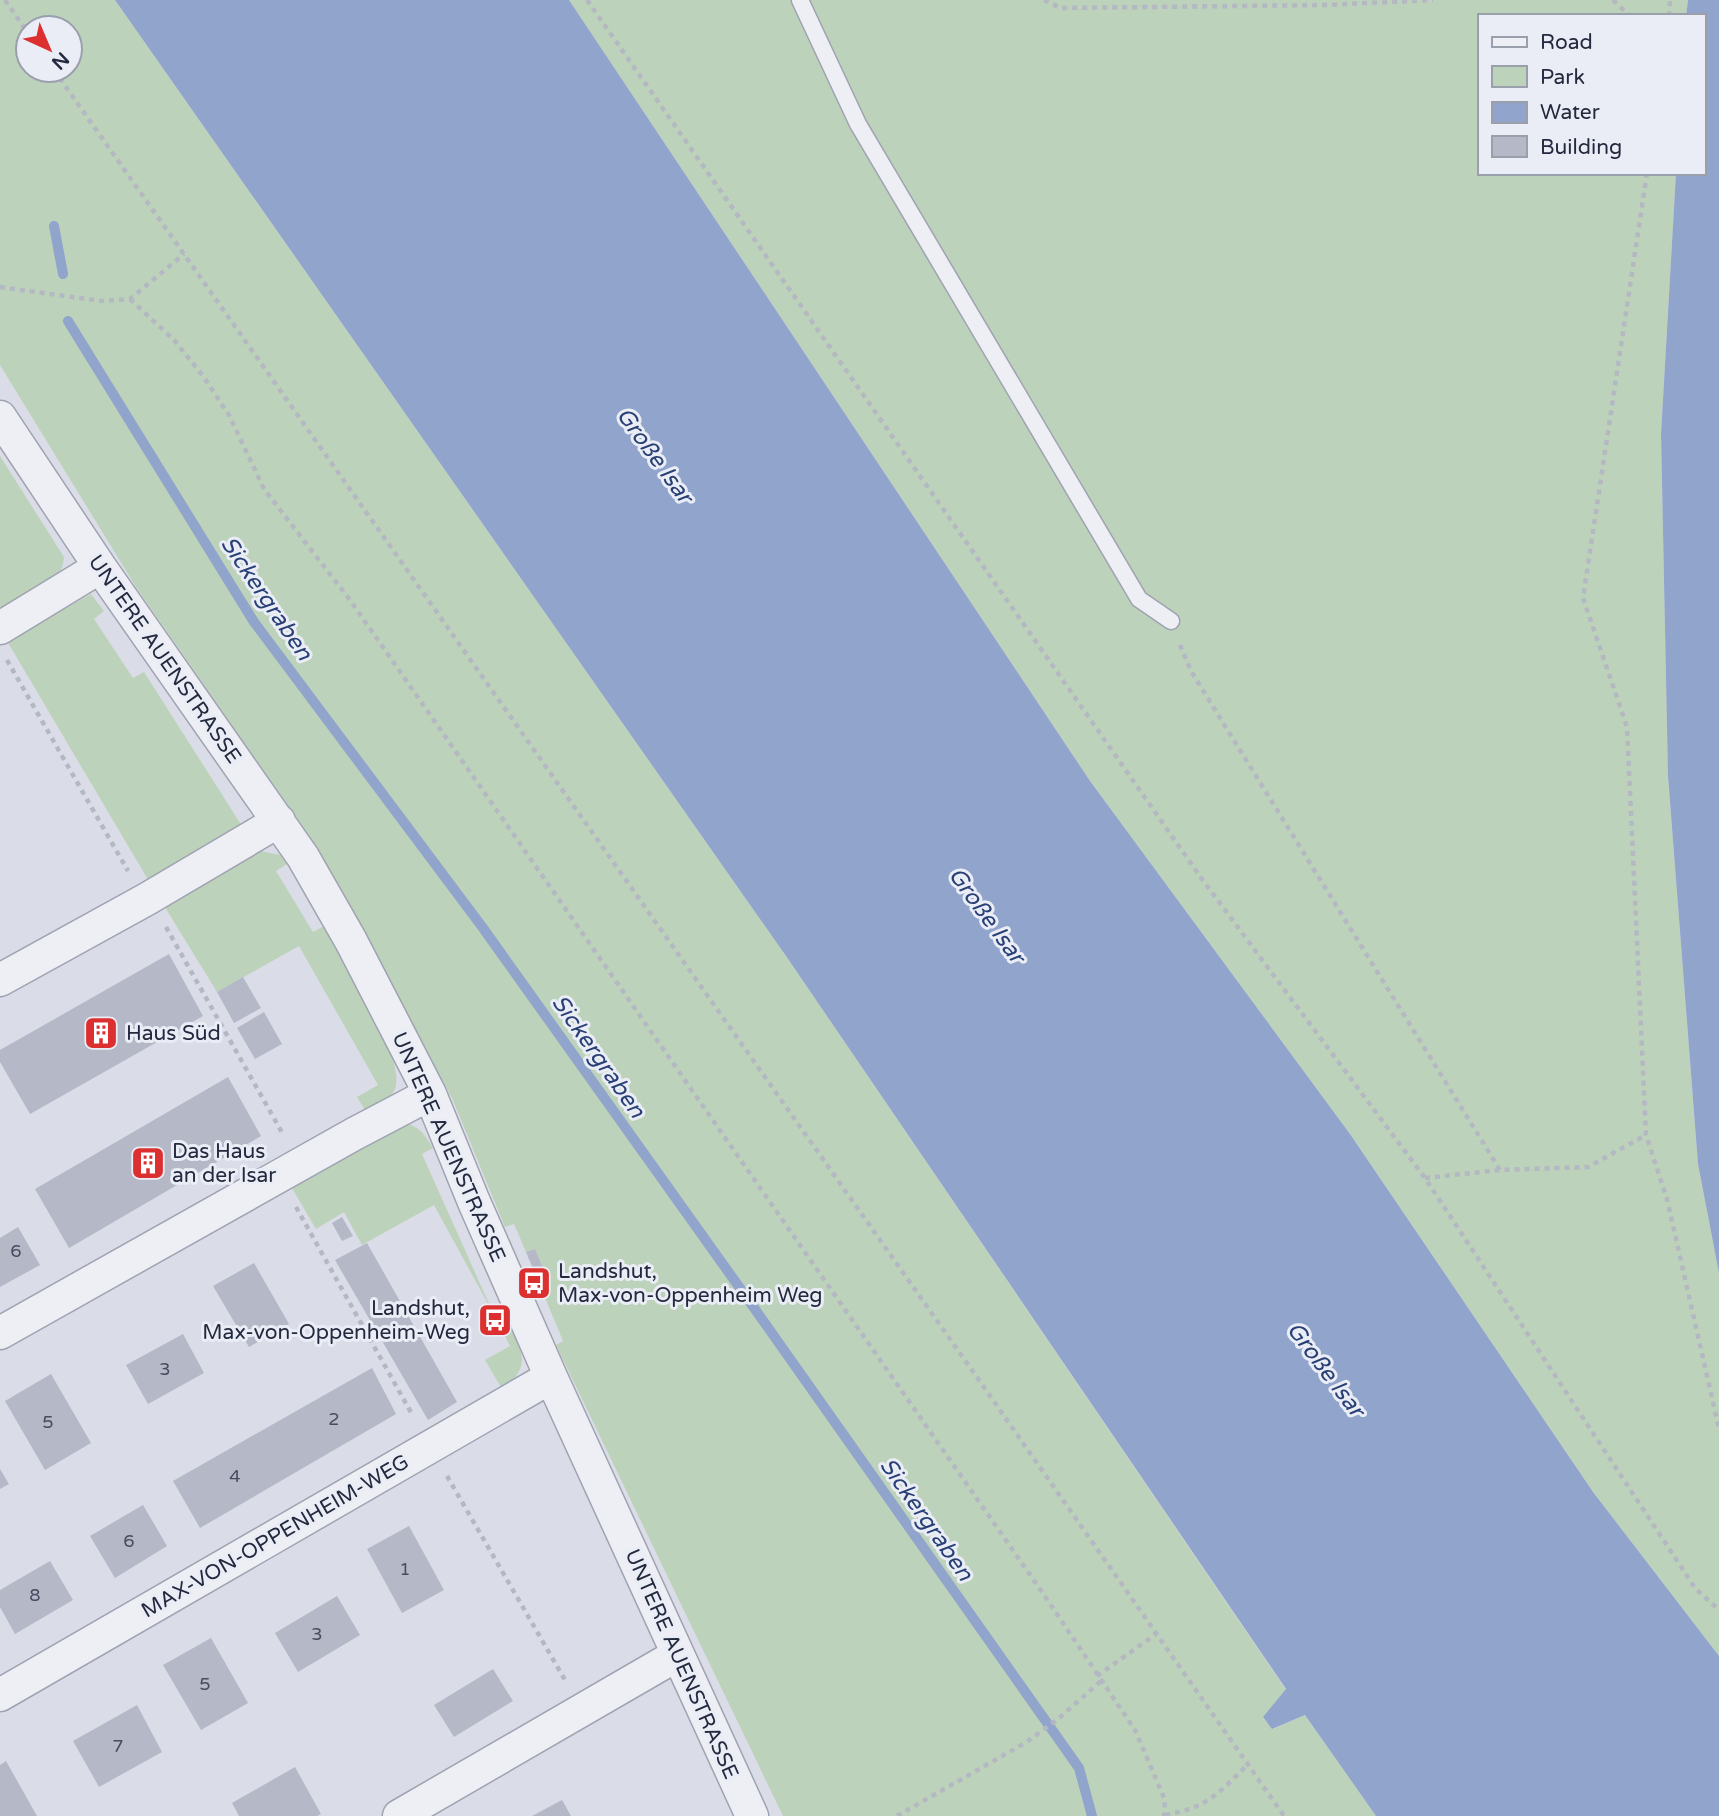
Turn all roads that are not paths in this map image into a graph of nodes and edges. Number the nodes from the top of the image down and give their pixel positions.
1 (800, 0) edge
2 (0, 417) edge
3 (100, 567) junction
4 (1171, 621) dead end
5 (0, 628) edge
6 (279, 821) junction
7 (0, 980) edge
8 (430, 1094) junction
9 (0, 1333) edge
10 (551, 1377) junction
11 (677, 1655) junction
12 (0, 1695) edge
13 (399, 1816) edge
14 (752, 1816) edge

1 - 4 lane
2 - 3 street, UNTERE AUENSTRASSE
3 - 5 street
3 - 6 street, UNTERE AUENSTRASSE
6 - 7 street
6 - 8 street, UNTERE AUENSTRASSE
8 - 9 street
8 - 10 street, UNTERE AUENSTRASSE
10 - 11 street, UNTERE AUENSTRASSE
10 - 12 street, MAX-VON-OPPENHEIM-WEG
11 - 13 street
11 - 14 street, UNTERE AUENSTRASSE

